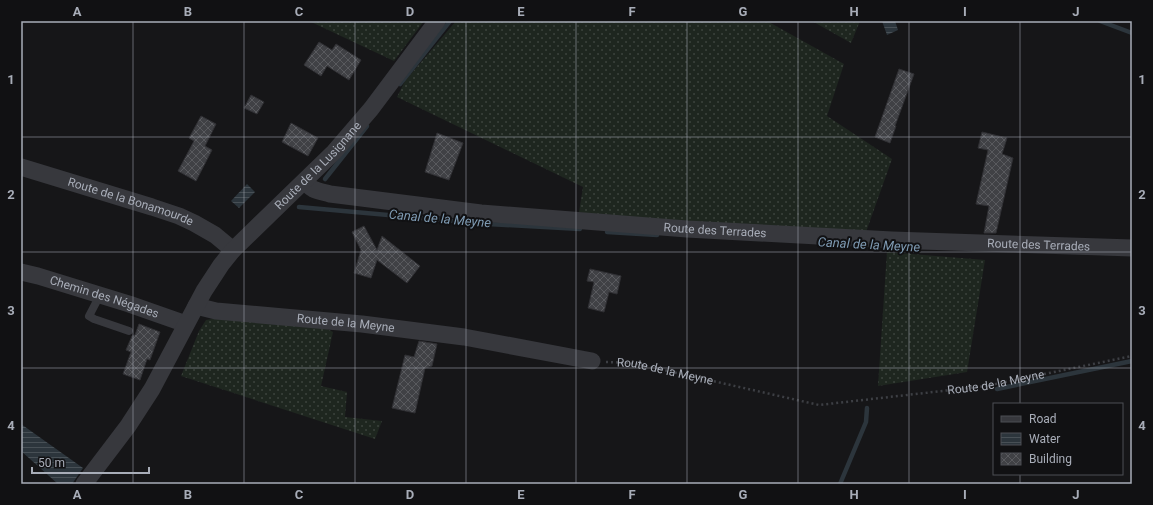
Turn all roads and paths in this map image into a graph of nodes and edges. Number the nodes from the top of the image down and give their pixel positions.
1 (437, 21) edge
2 (21, 167) edge
3 (305, 181) junction
4 (1132, 248) edge
5 (233, 250) junction
6 (21, 272) edge
7 (100, 295) junction
8 (196, 306) junction
9 (186, 324) junction
10 (129, 331) dead end
11 (1132, 356) edge
12 (592, 361) joint
13 (88, 478) edge

1 - 3 street, Route de la Lusignane
2 - 5 street, Route de la Bonamourde
3 - 4 street, Route des Terrades
3 - 5 street, Route de la Lusignane
5 - 8 street, Route de la Lusignane
6 - 7 street, Chemin des Négades
7 - 9 street, Chemin des Négades
7 - 10 lane
8 - 9 street, Route de la Lusignane
8 - 12 street, Route de la Meyne
9 - 13 street, Route de la Lusignane
11 - 12 path, Route de la Meyne

